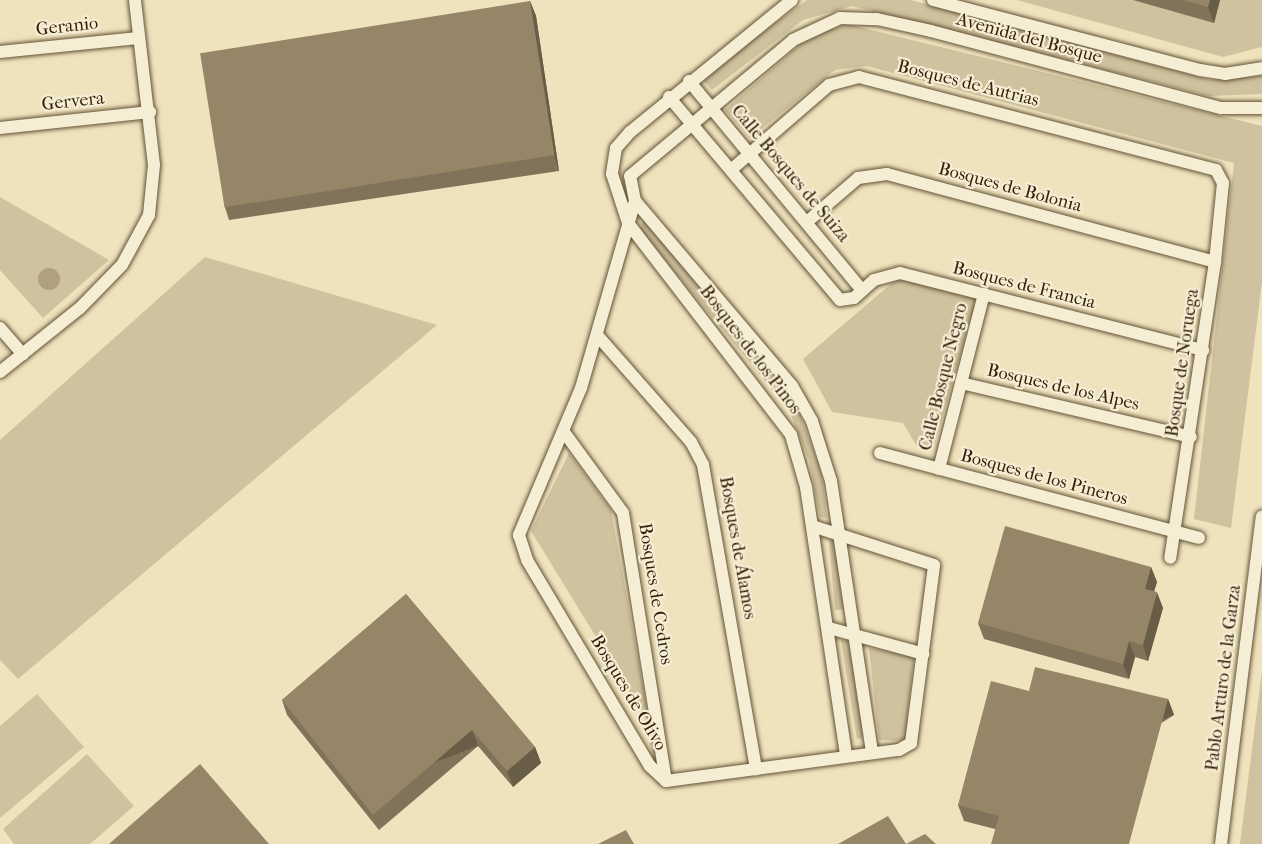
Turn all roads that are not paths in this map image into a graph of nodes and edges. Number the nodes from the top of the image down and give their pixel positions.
1 (135, 0) edge
2 (792, 0) edge
3 (933, 0) edge
4 (138, 38) junction
5 (0, 52) edge
6 (1262, 68) edge
7 (689, 81) junction
8 (669, 97) junction
9 (710, 105) junction
10 (1262, 108) edge
11 (150, 112) junction
12 (690, 122) junction
13 (0, 128) edge
14 (750, 152) junction
15 (732, 169) junction
16 (1220, 174) joint
17 (628, 182) joint
18 (635, 201) junction
19 (808, 221) junction
20 (628, 224) junction
21 (1215, 262) junction
22 (862, 291) junction
23 (984, 294) junction
24 (0, 328) edge
25 (597, 335) junction
26 (1203, 350) junction
27 (23, 354) junction
28 (0, 372) edge
29 (961, 382) junction
30 (564, 432) junction
31 (1191, 437) junction
32 (880, 453) dead end
33 (939, 469) junction
34 (1262, 517) edge
35 (812, 526) junction
36 (1175, 532) junction
37 (839, 534) junction
38 (1199, 538) dead end
39 (1170, 558) dead end
40 (829, 628) junction
41 (855, 638) junction
42 (924, 654) junction
43 (872, 752) junction
44 (846, 756) junction
45 (756, 769) junction
46 (666, 781) junction
47 (1221, 844) edge

1 - 4 street
2 - 7 street
3 - 6 street, Avenida del Bosque
4 - 5 street, Geranio
4 - 11 street
7 - 8 street
7 - 9 street, Calle Bosques de Suiza
8 - 12 street
8 - 20 street, Bosques de los Pinos
9 - 10 street, Avenida del Bosque
9 - 12 street, Avenida del Bosque
9 - 14 street, Calle Bosques de Suiza
11 - 13 street, Gervera
11 - 27 street
12 - 15 street
12 - 17 street, Avenida del Bosque
14 - 15 street, Bosques de Autrias
14 - 16 street, Bosques de Autrias
14 - 19 street, Calle Bosques de Suiza
15 - 22 street, Bosques de Francia
16 - 21 street, Bosque de Noruega
17 - 18 street, Bosques de los Pinos
18 - 20 street, Bosques de Olivo
18 - 37 street, Bosques de los Pinos
19 - 21 street, Bosques de Bolonia
19 - 22 street, Calle Bosques de Suiza
20 - 25 street, Bosques de Olivo
20 - 35 street, Bosques de los Pinos
21 - 26 street, Bosque de Noruega
22 - 23 street, Bosques de Francia
23 - 26 street, Bosques de Francia
23 - 29 street, Calle Bosque Negro
24 - 27 street
25 - 30 street, Bosques de Olivo
25 - 45 street, Bosques de Álamos
26 - 31 street, Bosque de Noruega
27 - 28 street
29 - 31 street, Bosques de los Alpes
29 - 33 street, Calle Bosque Negro
30 - 46 street, Bosques de Cedros
30 - 46 street, Bosques de Olivo
31 - 36 street, Bosque de Noruega
32 - 33 street, Bosques de los Pineros
33 - 36 street, Bosques de los Pineros
34 - 47 street, Pablo Arturo de la Garza
35 - 37 street
35 - 40 street, Bosques de los Pinos
36 - 38 street, Bosques de los Pineros
36 - 39 street, Bosque de Noruega
37 - 41 street, Bosques de los Pinos
37 - 42 street
40 - 41 street
40 - 44 street, Bosques de los Pinos
41 - 42 street
41 - 43 street, Bosques de los Pinos
42 - 43 street
43 - 44 street
44 - 45 street
45 - 46 street

